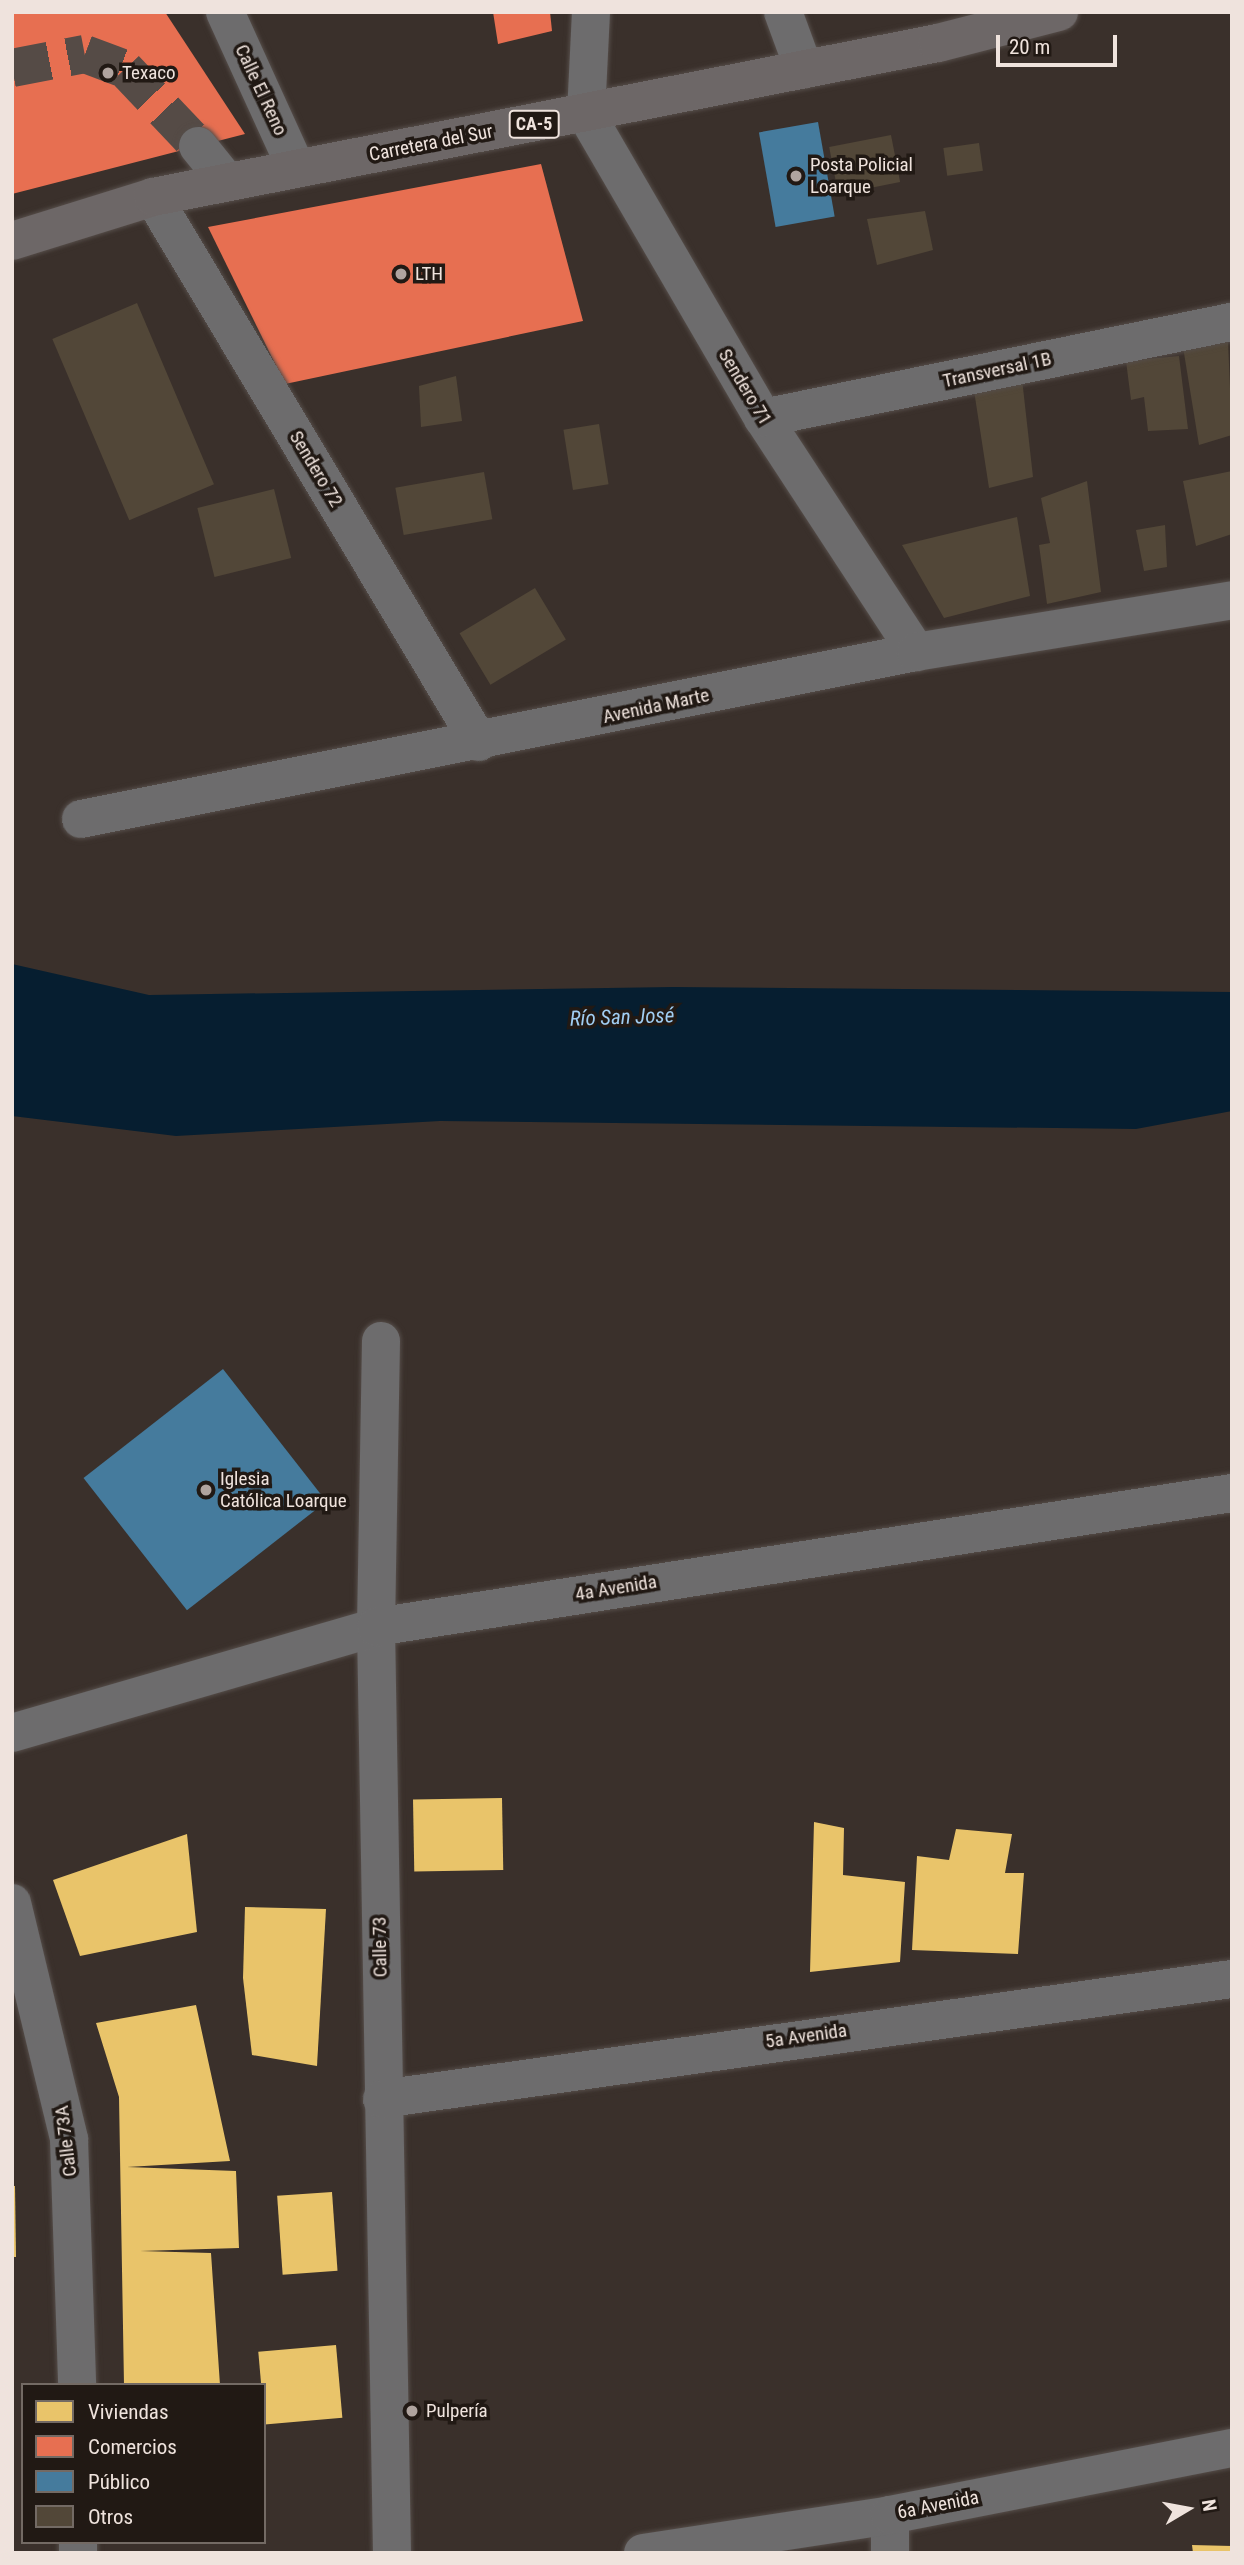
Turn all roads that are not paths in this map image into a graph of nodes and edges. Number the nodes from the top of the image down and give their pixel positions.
1 (225, 12) edge
2 (591, 12) edge
3 (783, 12) edge
4 (1059, 12) edge
5 (804, 69) junction
6 (586, 114) junction
7 (198, 146) tunnel mouth
8 (296, 168) junction
9 (227, 182) junction
10 (153, 197) junction
11 (12, 241) edge
12 (1232, 322) edge
13 (762, 418) junction
14 (1232, 600) edge
15 (916, 652) junction
16 (479, 742) junction
17 (81, 819) dead end
18 (381, 1341) dead end
19 (1232, 1493) edge
20 (376, 1627) junction
21 (12, 1733) edge
22 (12, 1903) edge
23 (1232, 1979) edge
24 (382, 2099) junction
25 (77, 2383) edge
26 (1232, 2448) edge
27 (890, 2515) junction
28 (392, 2553) edge
29 (643, 2553) edge
30 (890, 2553) edge

1 - 8 street, Calle El Reno
2 - 6 street
3 - 5 street
4 - 5 highway, Carretera del Sur / CA-5
5 - 6 highway, Carretera del Sur / CA-5
6 - 8 highway, Carretera del Sur / CA-5
6 - 13 street, Sendero 71
7 - 9 street
8 - 9 highway, Carretera del Sur / CA-5
9 - 10 highway, Carretera del Sur / CA-5
10 - 11 highway, Carretera del Sur / CA-5
10 - 16 street, Sendero 72
12 - 13 street, Transversal 1B
13 - 15 street, Sendero 71
14 - 15 street, Avenida Marte
15 - 16 street, Avenida Marte
16 - 17 street, Avenida Marte
18 - 20 street, Calle 73
19 - 20 street, 4a Avenida
20 - 21 street, 4a Avenida
20 - 24 street, Calle 73
22 - 25 street, Calle 73A
23 - 24 street, 5a Avenida
24 - 28 street, Calle 73
26 - 27 street, 6a Avenida
27 - 29 street, 6a Avenida
27 - 30 street

